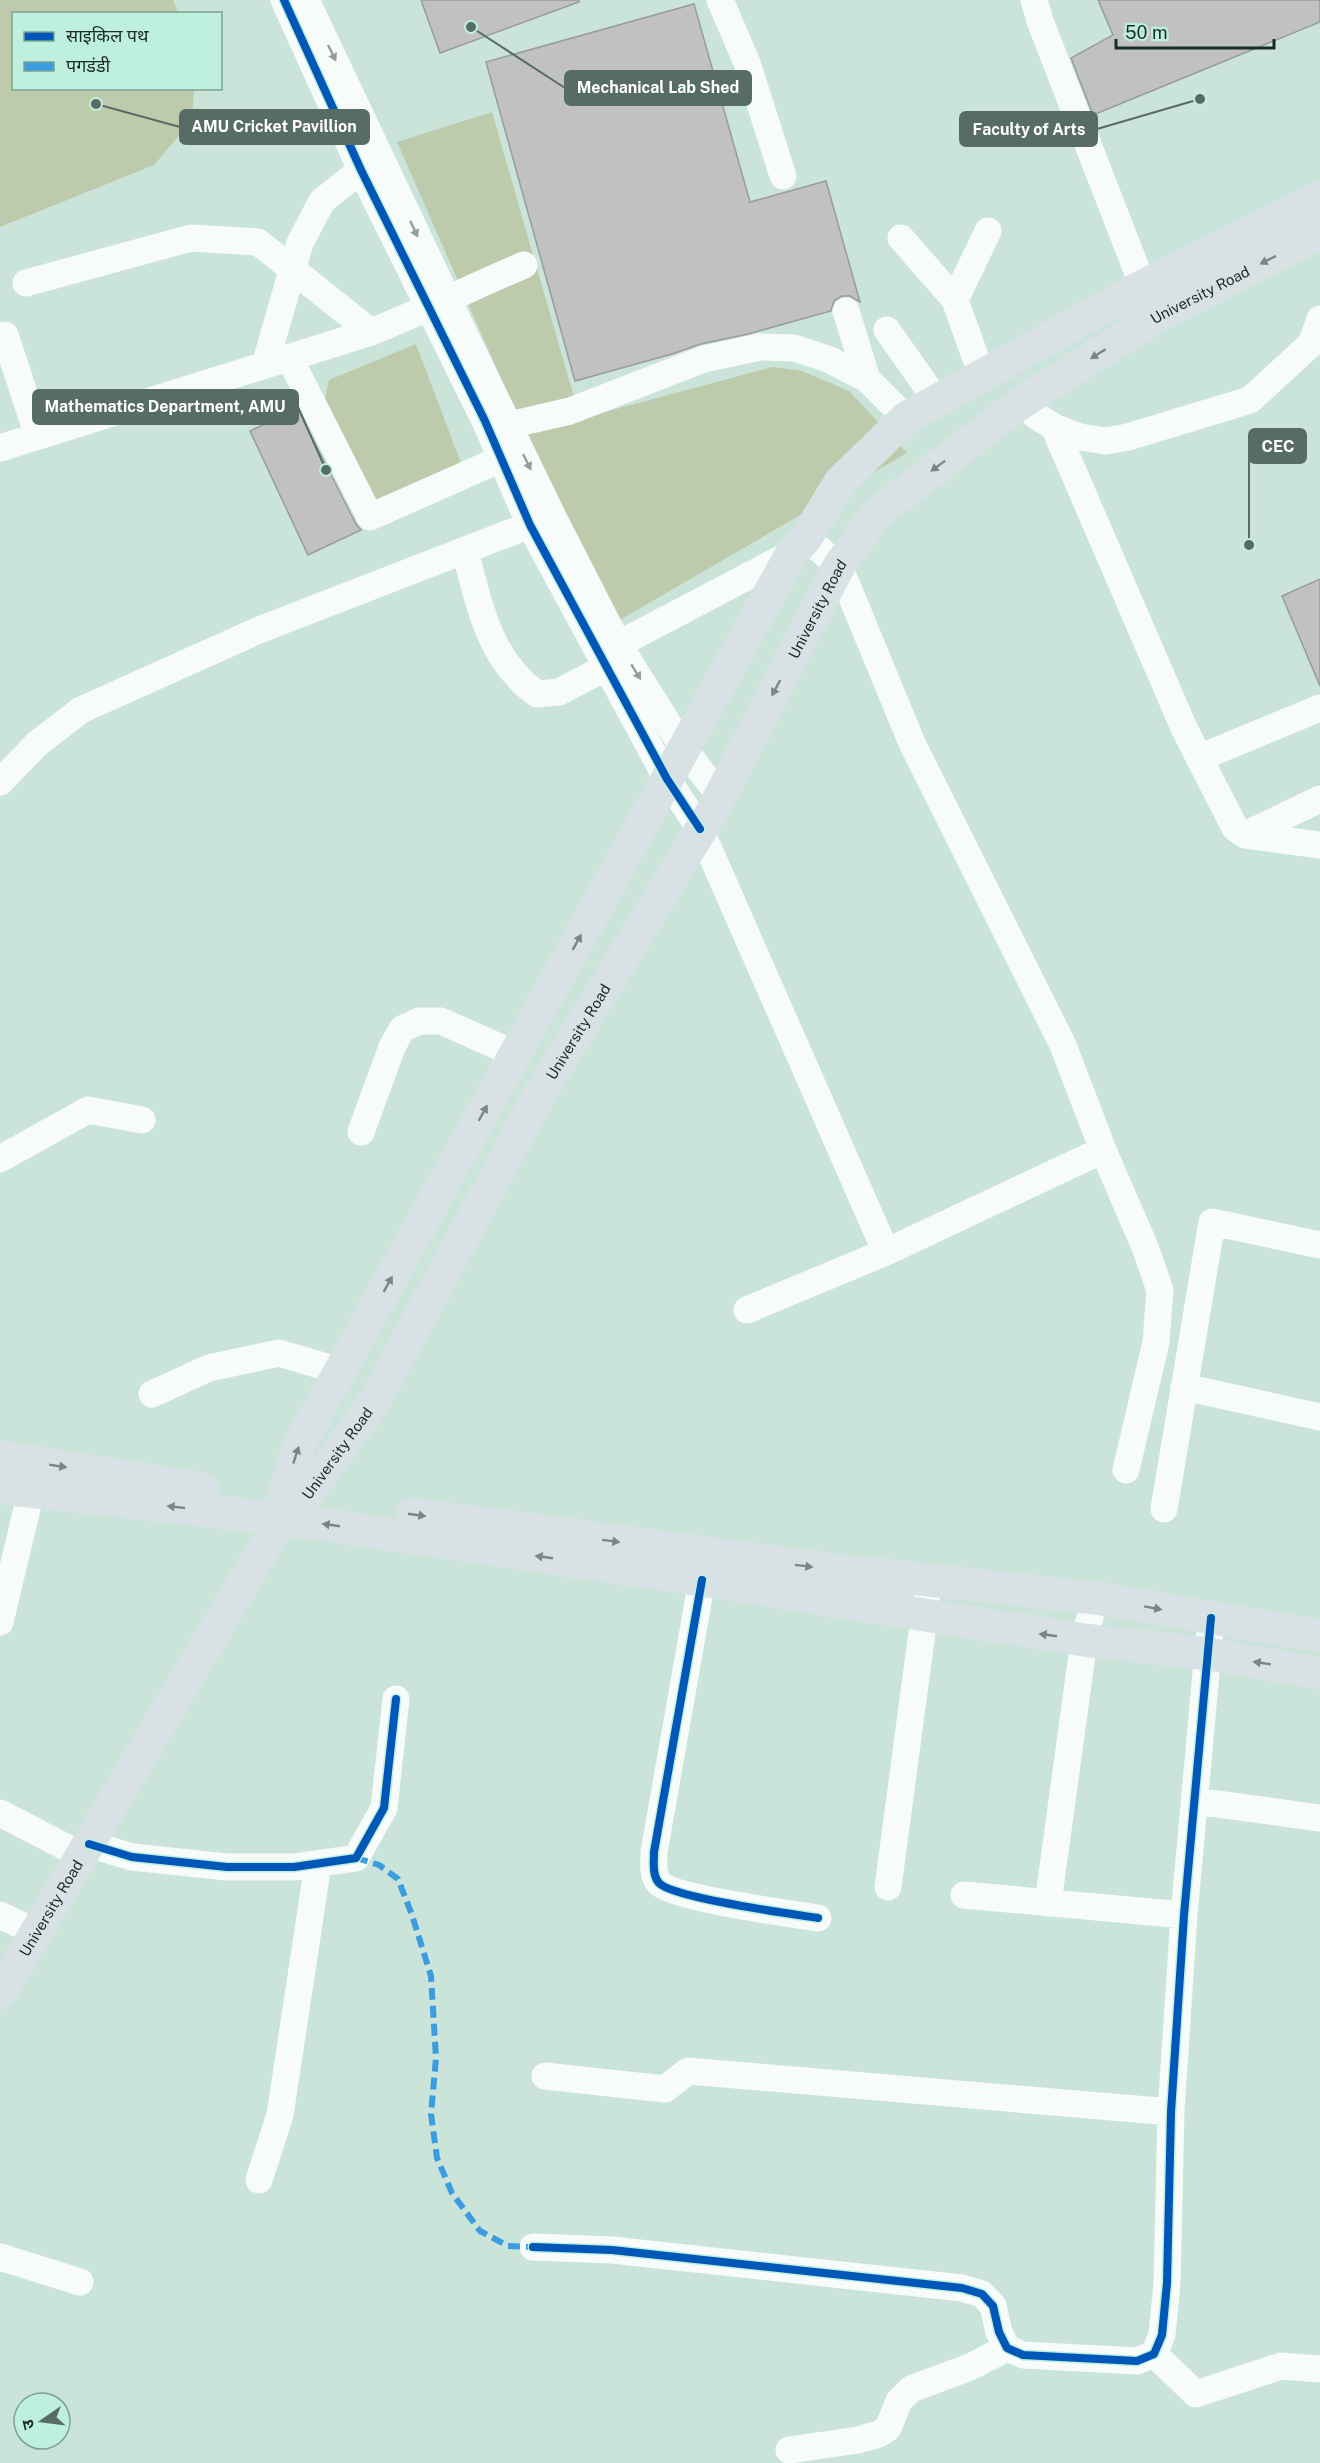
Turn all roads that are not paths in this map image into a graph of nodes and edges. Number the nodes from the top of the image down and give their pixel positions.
1 (284, 0) edge
2 (306, 0) edge
3 (720, 0) edge
4 (1034, 0) edge
5 (361, 170) junction
6 (783, 176) dead end
7 (1320, 197) edge
8 (988, 231) dead end
9 (1320, 233) edge
10 (901, 238) dead end
11 (524, 265) dead end
12 (293, 270) junction
13 (26, 283) dead end
14 (1143, 286) junction
15 (955, 300) junction
16 (438, 304) junction
17 (846, 311) dead end
18 (1320, 319) edge
19 (886, 330) dead end
20 (371, 332) junction
21 (5, 335) dead end
22 (277, 361) junction
23 (982, 376) junction
24 (867, 379) junction
25 (938, 401) junction
26 (1022, 402) junction
27 (906, 418) junction
28 (509, 425) junction
29 (1054, 427) junction
30 (38, 436) junction
31 (0, 447) edge
32 (501, 459) junction
33 (530, 525) junction
34 (799, 545) junction
35 (465, 550) junction
36 (839, 567) junction
37 (608, 655) junction
38 (1320, 708) edge
39 (684, 749) junction
40 (1199, 758) junction
41 (668, 779) junction
42 (0, 782) edge
43 (720, 796) junction
44 (1320, 799) edge
45 (700, 829) junction
46 (1245, 835) junction
47 (1320, 845) edge
48 (515, 1054) junction
49 (142, 1120) dead end
50 (361, 1132) dead end
51 (1103, 1150) junction
52 (0, 1159) edge
53 (1320, 1245) edge
54 (886, 1252) junction
55 (747, 1310) dead end
56 (340, 1371) junction
57 (1184, 1387) junction
58 (152, 1394) dead end
59 (1320, 1417) edge
60 (0, 1458) edge
61 (1126, 1470) dead end
62 (16, 1490) edge
63 (1164, 1509) dead end
64 (285, 1514) junction
65 (702, 1580) junction
66 (929, 1580) junction
67 (1095, 1598) junction
68 (925, 1616) junction
69 (1211, 1618) junction
70 (0, 1622) edge
71 (1320, 1636) edge
72 (1084, 1640) junction
73 (1208, 1654) junction
74 (1320, 1673) edge
75 (396, 1699) dead end
76 (1195, 1800) junction
77 (0, 1813) edge
78 (1320, 1818) edge
79 (85, 1850) junction
80 (318, 1864) junction
81 (888, 1887) dead end
82 (964, 1895) dead end
83 (1048, 1904) junction
84 (0, 1915) edge
85 (1185, 1915) junction
86 (818, 1918) dead end
87 (35, 1932) junction
88 (0, 1993) edge
89 (545, 2076) dead end
90 (1171, 2112) junction
91 (259, 2180) dead end
92 (533, 2247) dead end
93 (0, 2257) edge
94 (80, 2282) dead end
95 (1007, 2348) junction
96 (1155, 2354) junction
97 (1320, 2369) edge
98 (789, 2450) dead end

1 - 5 street
2 -> 16 street
3 - 6 street
4 - 14 street
5 - 12 street
5 - 16 street
7 - 14 main road
8 - 15 street
9 -> 26 main road, University Road
10 - 15 street
11 - 16 street
12 - 13 street
12 - 20 street
12 - 22 street
14 - 23 main road
15 - 23 street
16 - 20 street
16 - 28 street
16 - 32 street
17 - 24 street
18 - 29 street
19 - 25 street
20 - 22 street
21 - 30 street
22 - 30 street
22 - 32 street
23 - 25 main road
24 - 27 street
24 - 28 street
25 - 27 main road
26 - 29 street
26 -> 36 main road, University Road
27 - 34 main road
28 -> 37 street
29 - 40 street
30 - 31 street
32 - 33 street
33 - 35 street
33 - 37 street
34 - 36 street
34 - 37 street
34 - 39 main road
35 - 37 street
35 - 42 street
36 -> 43 main road, University Road
36 - 51 street
37 -> 39 street
37 - 41 street
38 - 40 street
39 - 41 main road
39 - 43 street
40 - 46 street
41 - 45 street
48 -> 41 main road
43 - 45 main road, University Road
44 - 46 street
45 - 54 street
45 - 64 main road, University Road
46 - 47 street
48 - 50 street
56 -> 48 main road
49 - 52 street
51 - 54 street
51 - 61 street
53 - 57 street
54 - 55 street
56 - 58 street
64 -> 56 main road
57 - 59 street
57 - 63 street
60 -> 64 main road
64 -> 62 main road
62 - 70 street
65 -> 64 main road
64 -> 66 main road
64 - 79 main road, University Road
65 - 68 main road
65 - 86 street
66 - 67 main road
66 - 68 street
67 -> 69 main road
67 - 72 street
72 -> 68 main road
68 - 81 street
69 - 71 main road
69 - 73 street
72 - 73 main road
72 - 83 street
74 -> 73 main road
73 - 76 street
75 - 80 street
76 - 78 street
76 - 85 street
77 - 79 street
79 - 80 street
79 - 87 main road, University Road
80 - 91 street
82 - 83 street
83 - 85 street
84 - 87 street
85 - 90 street
87 - 88 main road, University Road
89 - 90 street
90 - 96 street
92 - 95 street
93 - 94 street
95 - 96 street
95 - 98 street
96 - 97 street

